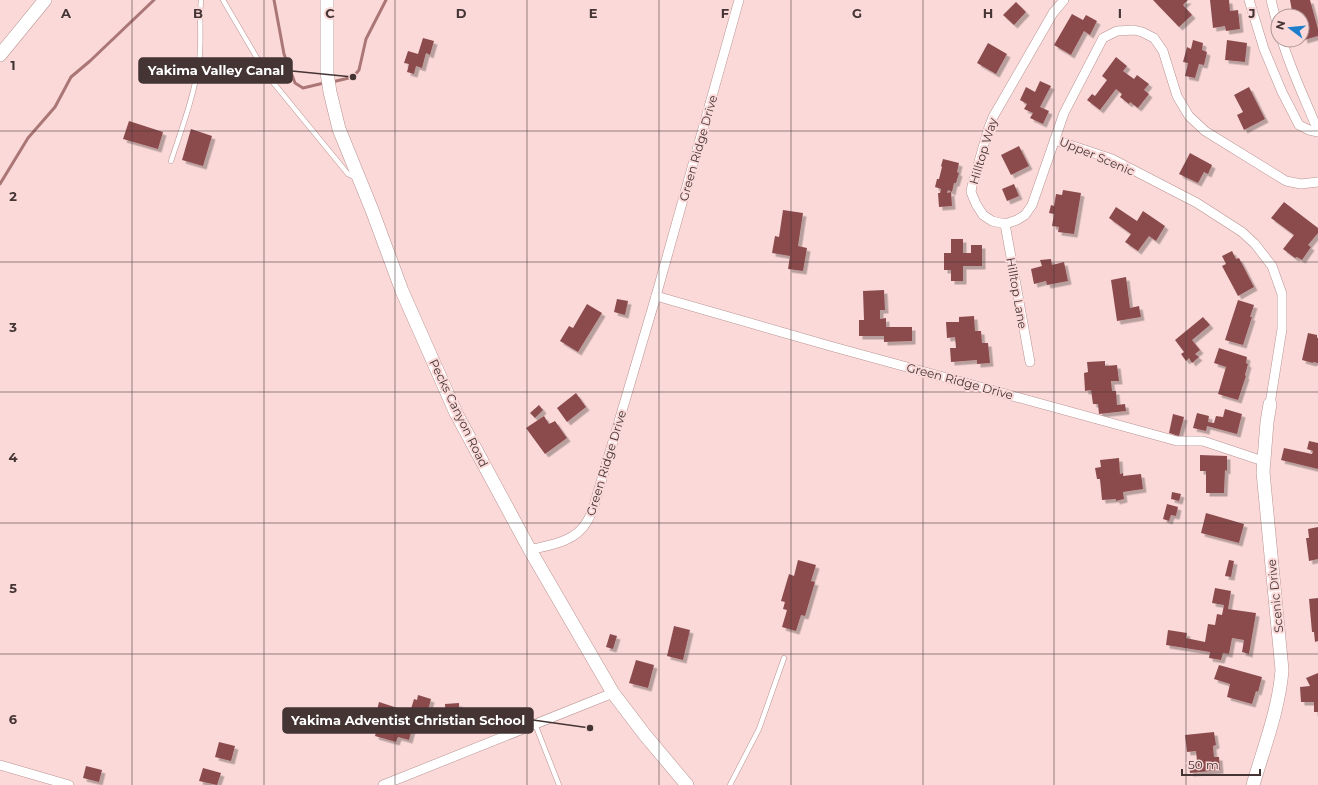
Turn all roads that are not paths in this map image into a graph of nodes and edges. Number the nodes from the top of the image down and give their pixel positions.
1 (45, 0) edge
2 (201, 0) edge
3 (223, 0) edge
4 (327, 0) edge
5 (739, 0) edge
6 (1064, 0) edge
7 (1249, 0) edge
8 (1285, 48) edge
9 (0, 55) edge
10 (1318, 132) edge
11 (1055, 140) junction
12 (172, 161) dead end
13 (360, 178) junction
14 (1318, 182) edge
15 (1004, 224) junction
16 (656, 296) junction
17 (1030, 362) dead end
18 (1270, 404) joint
19 (1264, 461) junction
20 (530, 550) junction
21 (784, 658) dead end
22 (613, 693) junction
23 (535, 724) junction
24 (0, 765) edge
25 (69, 785) edge
26 (383, 785) edge
27 (559, 785) edge
28 (687, 785) edge
29 (730, 785) edge
30 (1253, 785) edge

1 - 9 street
2 - 12 lane
3 - 13 lane
4 - 13 street, Pecks Canyon Road
5 - 16 street, Green Ridge Drive
6 - 15 street, Hilltop Way
7 - 10 street
8 - 10 street
11 - 14 street, Upper Scenic
11 - 15 street
11 - 18 street, Upper Scenic
13 - 20 street, Pecks Canyon Road
15 - 17 street, Hilltop Lane
16 - 19 street, Green Ridge Drive
16 - 20 street, Green Ridge Drive
18 - 19 street, Scenic Drive
19 - 30 street, Scenic Drive
20 - 22 street, Pecks Canyon Road
21 - 29 lane
22 - 23 street
22 - 28 street, Pecks Canyon Road
23 - 26 street
23 - 27 lane
24 - 25 street

